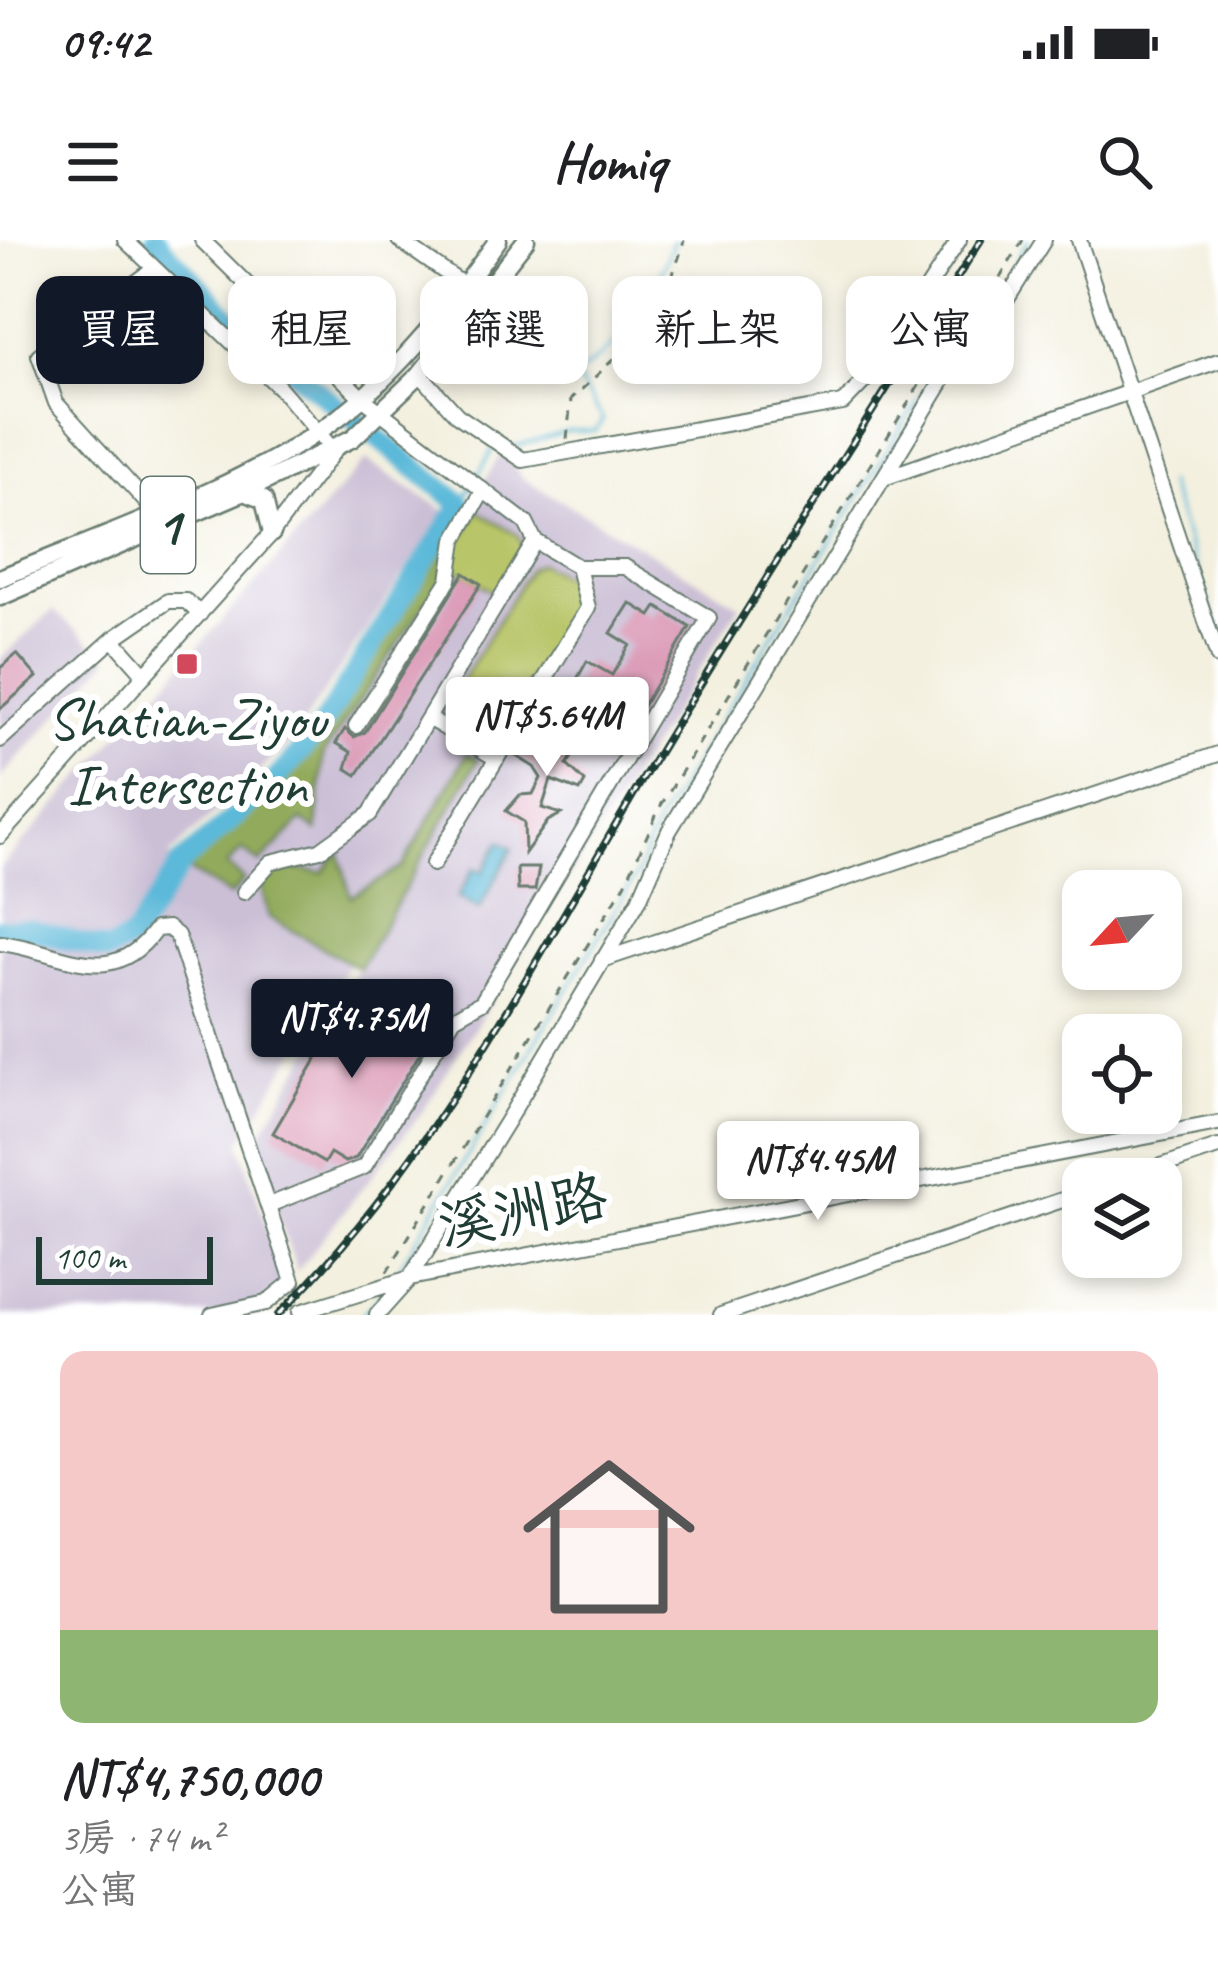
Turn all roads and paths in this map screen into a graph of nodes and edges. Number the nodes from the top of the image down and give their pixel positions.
1 (124, 240) edge
2 (202, 240) edge
3 (498, 240) edge
4 (526, 240) edge
5 (684, 240) edge
6 (959, 240) edge
7 (1022, 240) edge
8 (1044, 240) edge
9 (1079, 240) edge
10 (405, 242) edge
11 (154, 269) junction
12 (451, 276) edge
13 (472, 276) edge
14 (498, 276) edge
15 (420, 333) edge
16 (1218, 361) edge
17 (420, 374) edge
18 (429, 384) edge
19 (1129, 393) junction
20 (351, 406) junction
21 (376, 418) junction
22 (320, 430) junction
23 (334, 451) junction
24 (567, 453) junction
25 (884, 478) junction
26 (479, 491) junction
27 (244, 492) junction
28 (156, 513) junction
29 (272, 533) junction
30 (535, 541) junction
31 (578, 567) junction
32 (0, 578) edge
33 (0, 597) edge
34 (200, 614) junction
35 (113, 639) junction
36 (1218, 656) edge
37 (146, 675) junction
38 (428, 718) junction
39 (356, 726) dead end
40 (0, 740) edge
41 (1218, 754) edge
42 (496, 759) junction
43 (0, 836) edge
44 (433, 864) dead end
45 (244, 892) dead end
46 (0, 944) edge
47 (602, 960) junction
48 (1218, 1123) edge
49 (1218, 1147) edge
50 (1182, 1159) edge
51 (1062, 1200) edge
52 (268, 1205) junction
53 (410, 1278) junction
54 (375, 1288) junction
55 (284, 1291) junction
56 (301, 1314) edge
57 (212, 1315) edge
58 (377, 1315) edge
59 (721, 1315) edge

1 - 11 street
2 - 20 street
3 - 13 main road, 1
4 - 14 main road, 1
5 - 24 path
6 - 24 street
7 - 54 path
8 - 25 street
9 - 19 street
10 - 12 street
11 - 22 street
11 - 28 street
15 - 20 main road, 1
16 - 19 street
17 - 21 main road, 1
18 - 24 street
19 - 25 street
19 - 36 street
20 - 21 street
20 - 22 main road, 1
21 - 23 main road, 1
21 - 26 street
22 - 23 street
22 - 28 main road, 1
23 - 27 main road, 1
23 - 29 street
25 - 47 street
26 - 30 street
26 - 39 street
27 - 29 main road
27 - 33 main road, 1
28 - 32 main road, 1
29 - 34 street
30 - 31 street
30 - 38 street
31 - 42 street
31 - 52 street
34 - 35 street
34 - 37 street
35 - 37 street
35 - 40 street
37 - 43 street
38 - 42 street
38 - 45 street
41 - 47 street
42 - 44 street
46 - 52 street
47 - 53 street
48 - 53 street, 溪洲路
49 - 50 street
51 - 59 street
52 - 55 street
53 - 54 street, 溪洲路
53 - 58 street
54 - 56 street, 溪洲路
55 - 56 street
55 - 57 street

